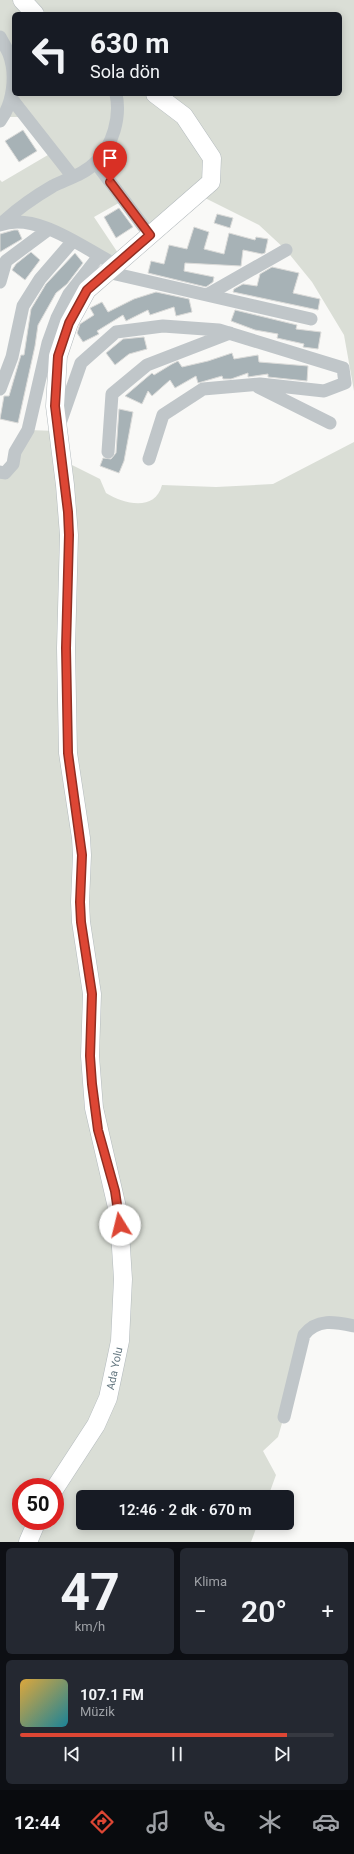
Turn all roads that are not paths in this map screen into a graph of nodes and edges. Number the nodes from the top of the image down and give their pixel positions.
1 (22, 0) edge
2 (34, 12) edge
3 (0, 37) edge
4 (116, 96) edge
5 (158, 96) edge
6 (11, 98) junction
7 (0, 122) edge
8 (96, 163) junction
9 (73, 177) junction
10 (1, 225) edge
11 (49, 229) junction
12 (150, 235) junction
13 (72, 242) junction
14 (286, 250) dead end
15 (107, 264) junction
16 (0, 282) edge
17 (207, 295) junction
18 (312, 319) dead end
19 (230, 333) junction
20 (254, 385) junction
21 (0, 389) edge
22 (330, 423) dead end
23 (57, 431) junction
24 (108, 452) dead end
25 (149, 460) dead end
26 (0, 472) edge
27 (354, 1326) edge
28 (284, 1417) dead end
29 (62, 1478) edge
30 (33, 1530) edge
31 (28, 1542) edge

1 - 2 main road
3 - 6 street
4 - 8 street
5 - 12 main road, Ada Yolu
6 - 7 street
6 - 9 street
8 - 9 street
8 - 12 street
9 - 10 street
10 - 11 street
11 - 13 street
11 - 16 street
12 - 15 main road, Ada Yolu
13 - 15 street
13 - 21 street
14 - 17 street
15 - 17 street
15 - 23 main road, Ada Yolu
15 - 26 street
17 - 18 street
19 - 20 street
19 - 23 street
19 - 24 street
20 - 22 street
20 - 25 street
23 - 29 main road, Ada Yolu
27 - 28 street
30 - 31 main road

